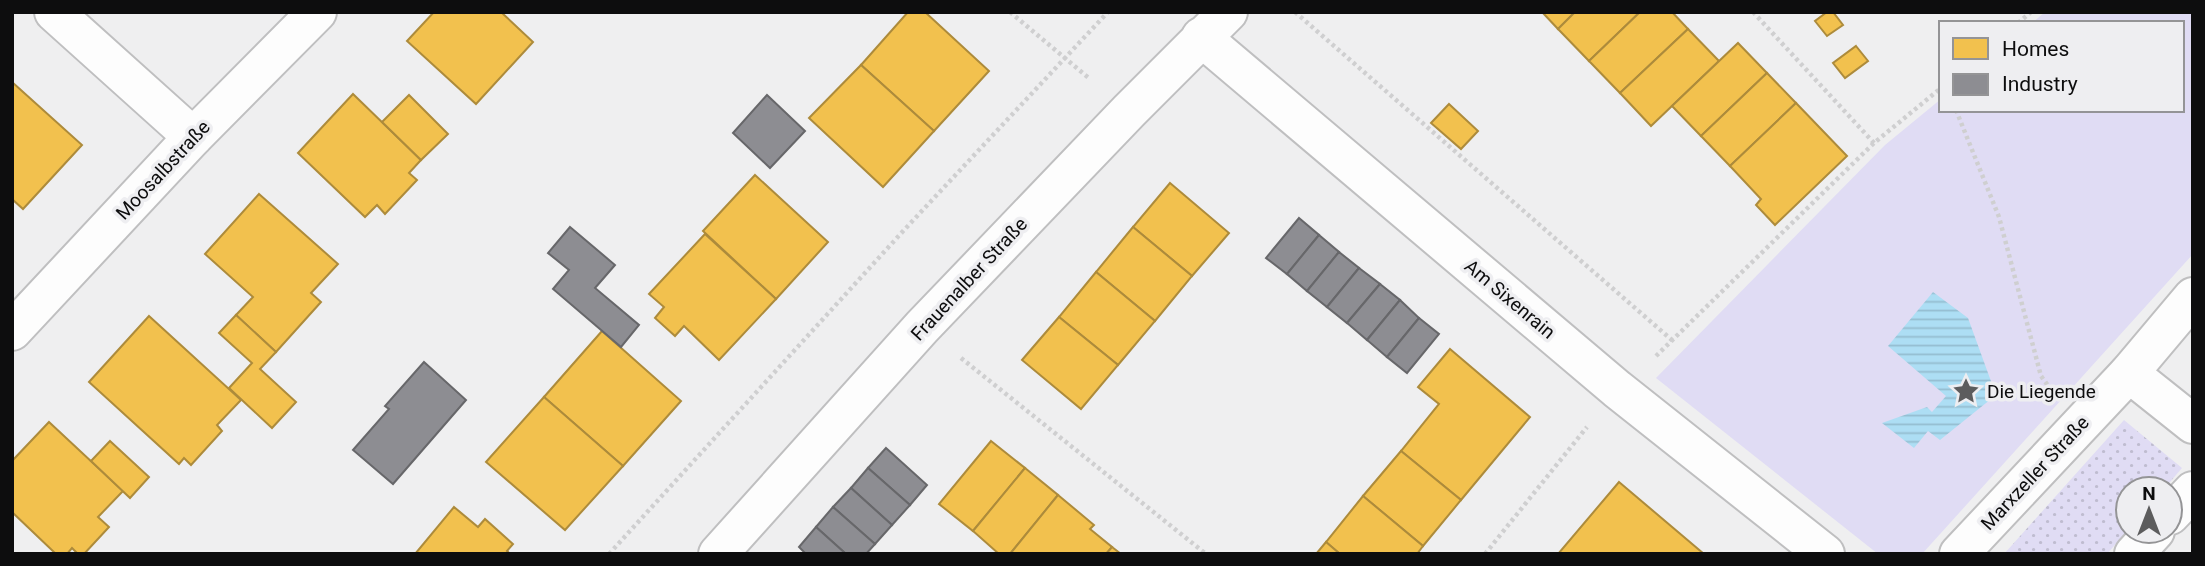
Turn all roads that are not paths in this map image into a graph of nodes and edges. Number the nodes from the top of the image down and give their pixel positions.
1 (54, 12) edge
2 (317, 12) edge
3 (1214, 25) edge
4 (193, 137) junction
5 (2193, 297) edge
6 (12, 331) edge
7 (2129, 373) junction
8 (2193, 424) edge
9 (718, 554) edge
10 (1825, 554) edge
11 (1959, 554) edge

1 - 4 street
2 - 4 street, Moosalbstraße
3 - 9 street, Frauenalber Straße
3 - 10 street, Am Sixenrain
4 - 6 street, Moosalbstraße
5 - 7 street, Marxzeller Straße
7 - 8 street
7 - 11 street, Marxzeller Straße

